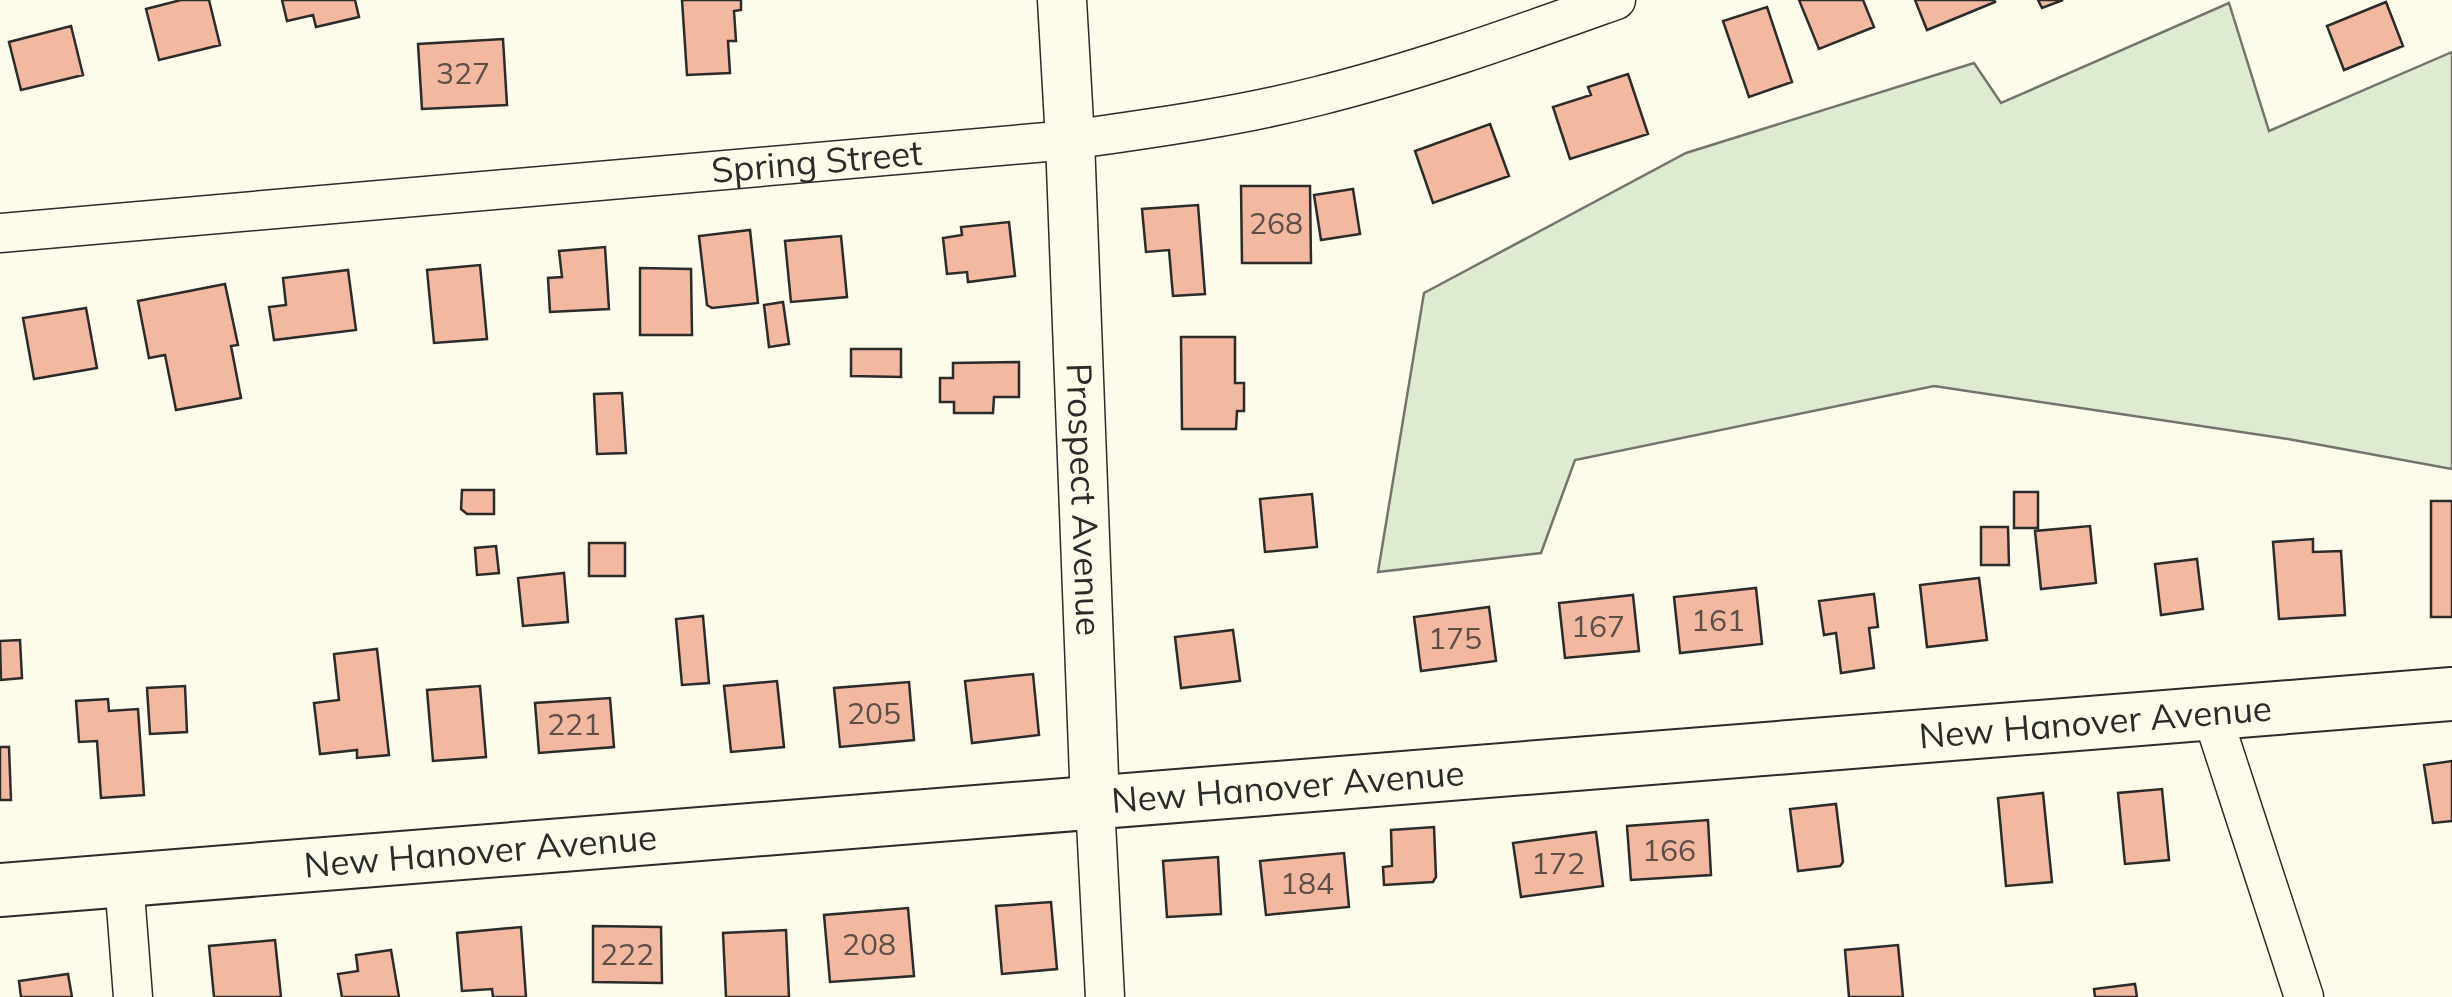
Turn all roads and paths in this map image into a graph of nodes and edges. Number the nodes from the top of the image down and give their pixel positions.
1 (1062, 0) edge
2 (1616, 0) edge
3 (1070, 140) junction
4 (0, 233) edge
5 (2452, 694) edge
6 (2211, 712) junction
7 (1095, 802) junction
8 (124, 880) junction
9 (0, 890) edge
10 (134, 997) edge
11 (1106, 997) edge
12 (2304, 997) edge

1 - 3 street, Prospect Avenue
2 - 3 street, Spring Street
3 - 4 street, Spring Street
3 - 7 street, Prospect Avenue
5 - 6 main road, New Hanover Avenue
6 - 7 main road, New Hanover Avenue
6 - 12 street
7 - 8 main road, New Hanover Avenue
7 - 11 street, Prospect Avenue
8 - 9 main road, New Hanover Avenue
8 - 10 street

